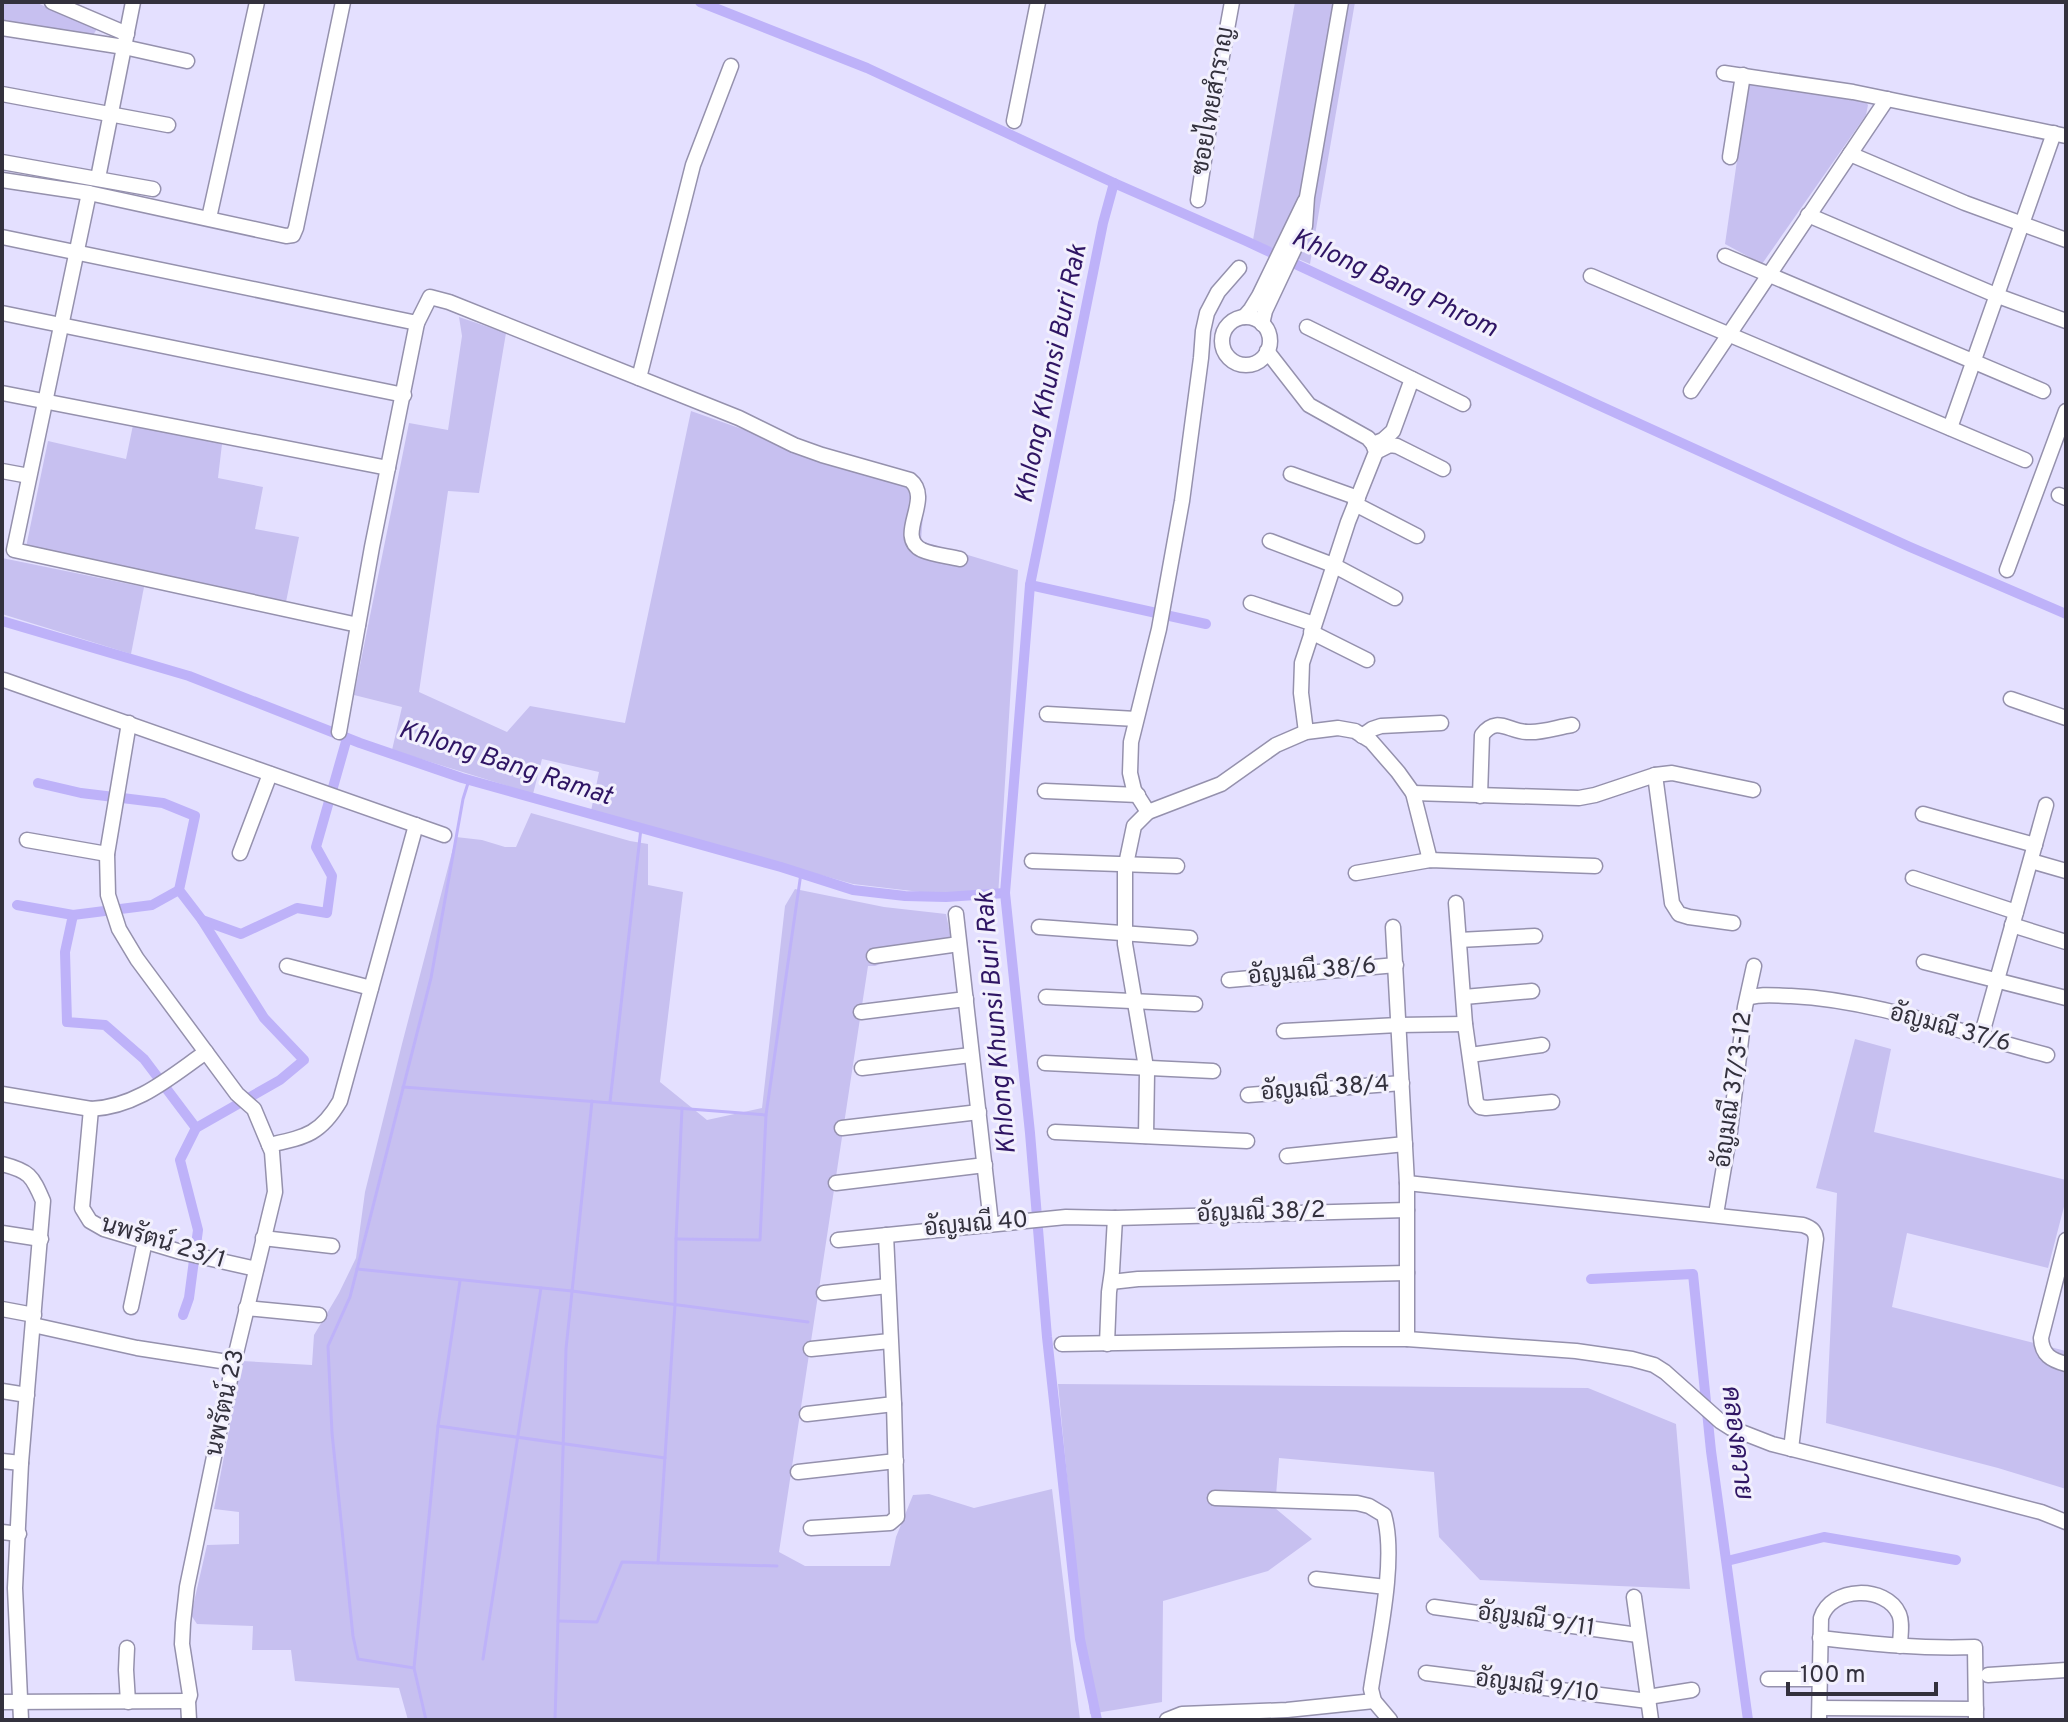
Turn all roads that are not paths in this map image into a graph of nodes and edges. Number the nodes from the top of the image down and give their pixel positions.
1 (52, 2) edge
2 (133, 2) edge
3 (257, 2) edge
4 (343, 2) edge
5 (1038, 2) edge
6 (1232, 2) edge
7 (1341, 2) edge
8 (2, 28) edge
9 (126, 40) junction
10 (187, 61) dead end
11 (731, 66) dead end
12 (1724, 73) dead end
13 (1743, 75) junction
14 (2, 94) edge
15 (1887, 99) junction
16 (111, 115) junction
17 (1014, 121) dead end
18 (168, 125) dead end
19 (2060, 135) edge
20 (1850, 154) junction
21 (1730, 157) dead end
22 (2, 162) edge
23 (98, 178) junction
24 (2, 180) edge
25 (153, 189) dead end
26 (89, 193) junction
27 (1198, 200) dead end
28 (1808, 215) junction
29 (209, 218) junction
30 (2023, 224) junction
31 (2, 237) edge
32 (2066, 240) edge
33 (78, 252) junction
34 (1725, 256) dead end
35 (1239, 268) dead end
36 (1769, 275) junction
37 (1591, 276) dead end
38 (1998, 296) junction
39 (1265, 298) junction
40 (2, 313) edge
41 (1244, 317) junction
42 (2066, 321) edge
43 (417, 323) junction
44 (1262, 324) junction
45 (62, 325) junction
46 (1307, 327) dead end
47 (1729, 335) junction
48 (1267, 351) junction
49 (1974, 361) junction
50 (639, 378) junction
51 (1412, 379) junction
52 (1691, 391) dead end
53 (2043, 391) dead end
54 (2, 393) edge
55 (404, 395) junction
56 (45, 402) junction
57 (1463, 404) dead end
58 (2066, 411) edge
59 (1950, 428) junction
60 (1374, 448) junction
61 (2025, 460) dead end
62 (388, 468) junction
63 (1443, 469) dead end
64 (2, 471) edge
65 (1291, 474) dead end
66 (29, 476) junction
67 (1356, 501) junction
68 (1417, 536) dead end
69 (1270, 541) dead end
70 (960, 559) dead end
71 (1333, 565) junction
72 (2007, 570) dead end
73 (1395, 598) dead end
74 (1251, 603) dead end
75 (358, 625) junction
76 (1313, 628) junction
77 (1367, 660) dead end
78 (4, 680) dead end
79 (2011, 699) dead end
80 (1047, 714) dead end
81 (2066, 718) edge
82 (1136, 719) junction
83 (129, 723) junction
84 (1441, 723) dead end
85 (1572, 725) dead end
86 (339, 732) dead end
87 (1306, 732) junction
88 (1362, 736) junction
89 (270, 774) junction
90 (1655, 775) junction
91 (1753, 790) dead end
92 (1045, 791) dead end
93 (1413, 793) junction
94 (1138, 795) junction
95 (1480, 796) junction
96 (2046, 805) dead end
97 (1148, 812) junction
98 (1923, 814) dead end
99 (416, 825) junction
100 (444, 835) dead end
101 (27, 840) dead end
102 (2035, 845) junction
103 (240, 853) dead end
104 (107, 854) junction
105 (1430, 860) junction
106 (1032, 861) dead end
107 (2031, 861) junction
108 (1126, 864) junction
109 (1177, 866) dead end
110 (1595, 866) dead end
111 (2066, 871) edge
112 (1356, 873) dead end
113 (1913, 878) dead end
114 (1456, 903) dead end
115 (956, 914) dead end
116 (2014, 918) junction
117 (1733, 923) dead end
118 (1039, 927) dead end
119 (1393, 927) dead end
120 (1125, 933) junction
121 (1535, 936) dead end
122 (1190, 938) dead end
123 (1459, 940) junction
124 (2066, 942) edge
125 (959, 944) junction
126 (874, 956) dead end
127 (1924, 962) dead end
128 (1396, 965) junction
129 (287, 966) dead end
130 (1754, 966) dead end
131 (1229, 980) dead end
132 (1997, 981) junction
133 (371, 988) junction
134 (1532, 991) dead end
135 (1046, 997) dead end
136 (1464, 997) junction
137 (1748, 998) junction
138 (2066, 998) edge
139 (966, 999) junction
140 (1135, 1001) junction
141 (1195, 1004) dead end
142 (861, 1012) dead end
143 (1465, 1024) junction
144 (1398, 1025) junction
145 (1284, 1031) dead end
146 (1981, 1037) junction
147 (1542, 1045) dead end
148 (206, 1052) junction
149 (971, 1055) junction
150 (1470, 1055) junction
151 (2047, 1055) dead end
152 (1045, 1063) dead end
153 (862, 1068) dead end
154 (1146, 1068) junction
155 (1213, 1071) dead end
156 (1402, 1083) junction
157 (2, 1094) edge
158 (1248, 1095) dead end
159 (1552, 1102) dead end
160 (91, 1109) junction
161 (979, 1112) junction
162 (842, 1128) dead end
163 (1055, 1132) dead end
164 (1146, 1136) junction
165 (1247, 1141) dead end
166 (1405, 1144) junction
167 (269, 1145) junction
168 (1287, 1156) dead end
169 (2, 1164) edge
170 (985, 1165) junction
171 (836, 1183) dead end
172 (1407, 1183) junction
173 (1407, 1210) junction
174 (1716, 1214) junction
175 (1115, 1218) junction
176 (996, 1223) junction
177 (2, 1233) edge
178 (886, 1235) junction
179 (263, 1238) junction
180 (41, 1239) junction
181 (838, 1240) dead end
182 (2066, 1240) edge
183 (145, 1241) junction
184 (332, 1246) dead end
185 (256, 1269) junction
186 (1407, 1273) junction
187 (1111, 1282) junction
188 (888, 1286) junction
189 (824, 1293) dead end
190 (131, 1307) dead end
191 (246, 1308) junction
192 (2, 1309) edge
193 (319, 1315) dead end
194 (34, 1320) junction
195 (1407, 1339) junction
196 (890, 1341) junction
197 (1062, 1344) dead end
198 (1107, 1344) junction
199 (811, 1349) dead end
200 (234, 1363) junction
201 (2066, 1364) edge
202 (2, 1391) edge
203 (27, 1395) junction
204 (894, 1404) junction
205 (807, 1414) dead end
206 (1791, 1449) junction
207 (2, 1461) edge
208 (896, 1461) junction
209 (21, 1463) junction
210 (798, 1472) dead end
211 (1215, 1498) dead end
212 (2066, 1522) edge
213 (811, 1528) dead end
214 (2, 1532) edge
215 (19, 1534) junction
216 (1316, 1579) dead end
217 (1386, 1587) junction
218 (1634, 1597) dead end
219 (1434, 1607) dead end
220 (1638, 1635) junction
221 (1820, 1638) junction
222 (1900, 1646) junction
223 (127, 1648) dead end
224 (2066, 1670) edge
225 (1426, 1673) dead end
226 (1988, 1675) dead end
227 (1768, 1679) dead end
228 (1820, 1679) junction
229 (1692, 1690) dead end
230 (1648, 1699) junction
231 (21, 1701) junction
232 (188, 1701) junction
233 (1374, 1701) junction
234 (2, 1702) edge
235 (128, 1702) junction
236 (1314, 1714) edge
237 (1820, 1714) edge
238 (1976, 1714) edge
239 (21, 1720) edge
240 (189, 1720) edge
241 (1167, 1720) edge
242 (1390, 1720) edge
243 (1651, 1720) edge

1 - 9 street
2 - 9 street
3 - 29 street
4 - 29 street
5 - 17 street
6 - 27 street, ซอยไทยสำราญ
7 - 39 street
8 - 9 street
9 - 10 street
9 - 16 street
11 - 50 street
12 - 13 street
13 - 15 street
13 - 21 street
14 - 16 street
15 - 19 street
15 - 20 street
16 - 18 street
16 - 23 street
19 - 30 street
20 - 28 street
20 - 30 street
22 - 23 street
23 - 25 street
24 - 26 street
26 - 29 street
26 - 33 street
28 - 36 street
28 - 38 street
30 - 32 street
30 - 38 street
31 - 33 street
33 - 43 street
33 - 45 street
34 - 36 street
35 - 82 street
36 - 47 street
36 - 49 street
37 - 47 street
38 - 42 street
38 - 49 street
39 - 41 street
39 - 44 street
40 - 45 street
41 - 44 street
41 - 48 street
43 - 50 street
43 - 55 street
44 - 48 street
45 - 55 street
45 - 56 street
46 - 51 street
47 - 52 street
47 - 59 street
48 - 60 street
49 - 53 street
49 - 59 street
50 - 70 street
51 - 57 street
51 - 60 street
54 - 56 street
55 - 62 street
56 - 62 street
56 - 66 street
58 - 72 street
59 - 61 street
60 - 63 street
60 - 67 street
62 - 75 street
64 - 66 street
65 - 67 street
66 - 75 street
67 - 68 street
67 - 71 street
69 - 71 street
71 - 73 street
71 - 76 street
74 - 76 street
75 - 86 street
76 - 77 street
76 - 87 street
78 - 83 street
79 - 81 street
80 - 82 street
82 - 94 street
83 - 89 street
83 - 104 street
84 - 88 street
85 - 95 street
87 - 88 street
87 - 97 street
88 - 93 street
89 - 99 street
89 - 103 street
90 - 91 street
90 - 95 street
90 - 117 street
92 - 94 street
93 - 95 street
93 - 105 street
94 - 97 street
96 - 102 street
97 - 108 street
98 - 102 street
99 - 100 street
99 - 133 street
101 - 104 street
102 - 107 street
104 - 148 street
105 - 110 street
105 - 112 street
106 - 108 street
107 - 111 street
107 - 116 street
108 - 109 street
108 - 120 street
113 - 116 street
114 - 123 street
115 - 125 street
116 - 124 street
116 - 132 street
118 - 120 street
119 - 128 street
120 - 122 street
120 - 140 street
121 - 123 street
123 - 136 street
125 - 126 street
125 - 139 street
127 - 132 street
128 - 131 street, อัญมณี 38/6
128 - 144 street
129 - 133 street
130 - 137 street, อัญมณี 37/3-12
132 - 138 street
132 - 146 street
133 - 167 street
134 - 136 street
135 - 140 street
136 - 143 street
137 - 146 street, อัญมณี 37/6
137 - 174 street, อัญมณี 37/3-12
139 - 142 street
139 - 149 street
140 - 141 street
140 - 154 street
143 - 144 street
143 - 150 street
144 - 145 street
144 - 156 street
146 - 151 street, อัญมณี 37/6
147 - 150 street
148 - 160 street
148 - 167 street, นพรัตน์ 23
149 - 153 street
149 - 161 street
150 - 159 street
152 - 154 street
154 - 155 street
154 - 164 street
156 - 158 street, อัญมณี 38/4
156 - 166 street
157 - 160 street
160 - 183 street, นพรัตน์ 23/1
161 - 162 street
161 - 170 street
163 - 164 street
164 - 165 street
166 - 168 street
166 - 172 street
167 - 179 street, นพรัตน์ 23
169 - 180 street
170 - 171 street
170 - 176 street
172 - 173 street
172 - 174 street
173 - 175 street, อัญมณี 38/2
173 - 186 street
174 - 206 street
175 - 176 street, อัญมณี 40
175 - 187 street
176 - 178 street, อัญมณี 40
177 - 180 street
178 - 181 street, อัญมณี 40
178 - 188 street
179 - 184 street
179 - 185 street, นพรัตน์ 23
180 - 194 street
182 - 201 street
183 - 185 street, นพรัตน์ 23/1
183 - 190 street
185 - 191 street, นพรัตน์ 23
186 - 187 street
186 - 195 street
187 - 198 street
188 - 189 street
188 - 196 street
191 - 193 street
191 - 200 street, นพรัตน์ 23
192 - 194 street
194 - 200 street
194 - 203 street
195 - 198 street
195 - 206 street
196 - 199 street
196 - 204 street
197 - 198 street
200 - 232 street, นพรัตน์ 23
202 - 203 street
203 - 209 street
204 - 205 street
204 - 208 street
206 - 212 street
207 - 209 street
208 - 210 street
208 - 213 street
209 - 215 street
211 - 217 street
214 - 215 street
215 - 231 street
216 - 217 street
217 - 233 street
218 - 220 street
219 - 220 street, อัญมณี 9/11
220 - 230 street
221 - 222 street
221 - 222 street
221 - 228 street
222 - 238 street
223 - 235 street
224 - 226 street
225 - 230 street, อัญมณี 9/10
227 - 228 street
228 - 237 street
229 - 230 street, อัญมณี 9/10
230 - 243 street
231 - 234 street
231 - 235 street
231 - 239 street
232 - 235 street
232 - 240 street, นพรัตน์ 23
233 - 236 street
233 - 242 street
236 - 241 street
237 - 238 street

